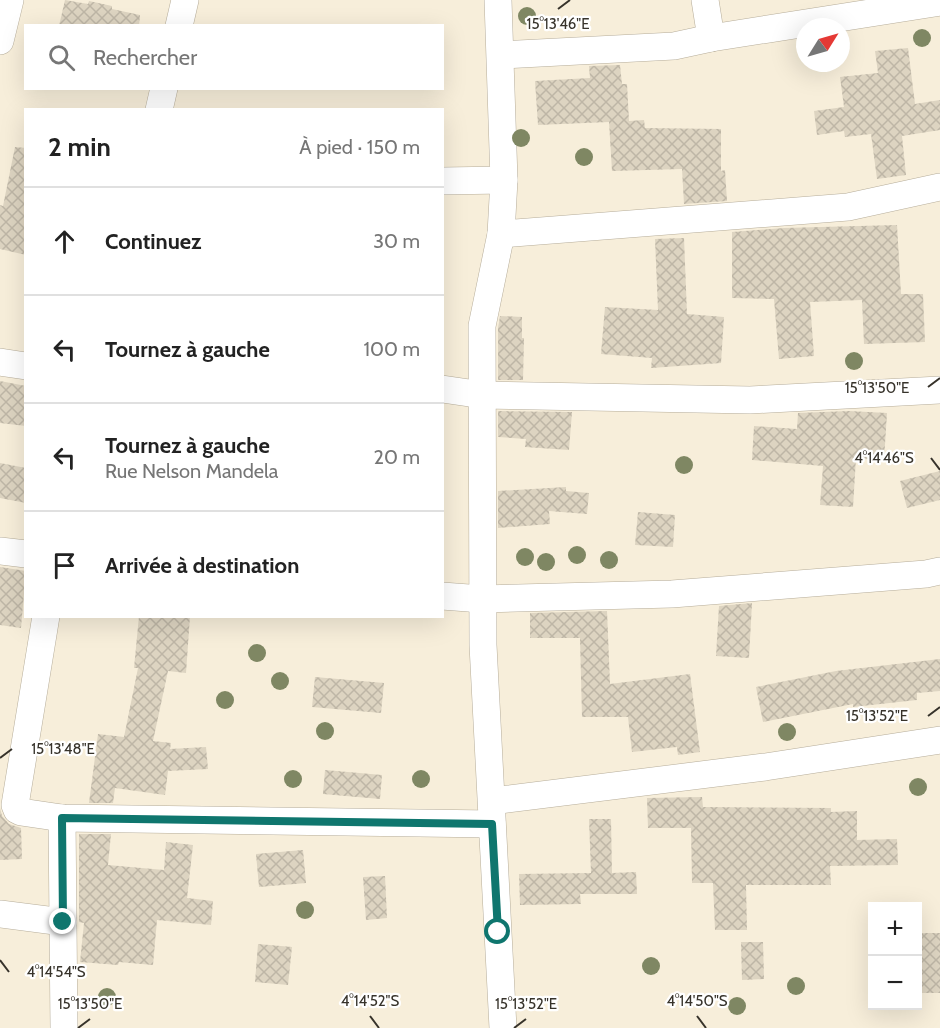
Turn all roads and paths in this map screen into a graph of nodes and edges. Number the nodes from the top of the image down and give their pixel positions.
1 (10, 0) edge
2 (185, 0) edge
3 (498, 0) edge
4 (705, 0) edge
5 (940, 2) edge
6 (179, 24) edge
7 (711, 38) junction
8 (0, 40) edge
9 (501, 55) junction
10 (164, 90) edge
11 (159, 108) edge
12 (504, 180) junction
13 (444, 181) edge
14 (940, 187) edge
15 (501, 234) junction
16 (0, 362) edge
17 (24, 366) edge
18 (444, 389) edge
19 (940, 390) edge
20 (483, 395) junction
21 (0, 551) edge
22 (24, 554) edge
23 (940, 571) edge
24 (444, 596) edge
25 (482, 599) junction
26 (46, 618) edge
27 (940, 740) edge
28 (492, 812) junction
29 (62, 818) junction
30 (0, 914) edge
31 (63, 922) junction
32 (64, 1028) edge
33 (503, 1028) edge

1 - 8 street
2 - 6 street
3 - 9 street
4 - 7 street
5 - 7 street
7 - 9 street
9 - 12 street
10 - 11 street
12 - 13 street
12 - 15 street
14 - 15 street
15 - 20 street
16 - 17 street
18 - 20 street
19 - 20 street
20 - 25 street
21 - 22 street
23 - 25 street
24 - 25 street
25 - 28 street
26 - 29 street
27 - 28 street
28 - 29 street
28 - 33 street
29 - 31 street
30 - 31 street
31 - 32 street

